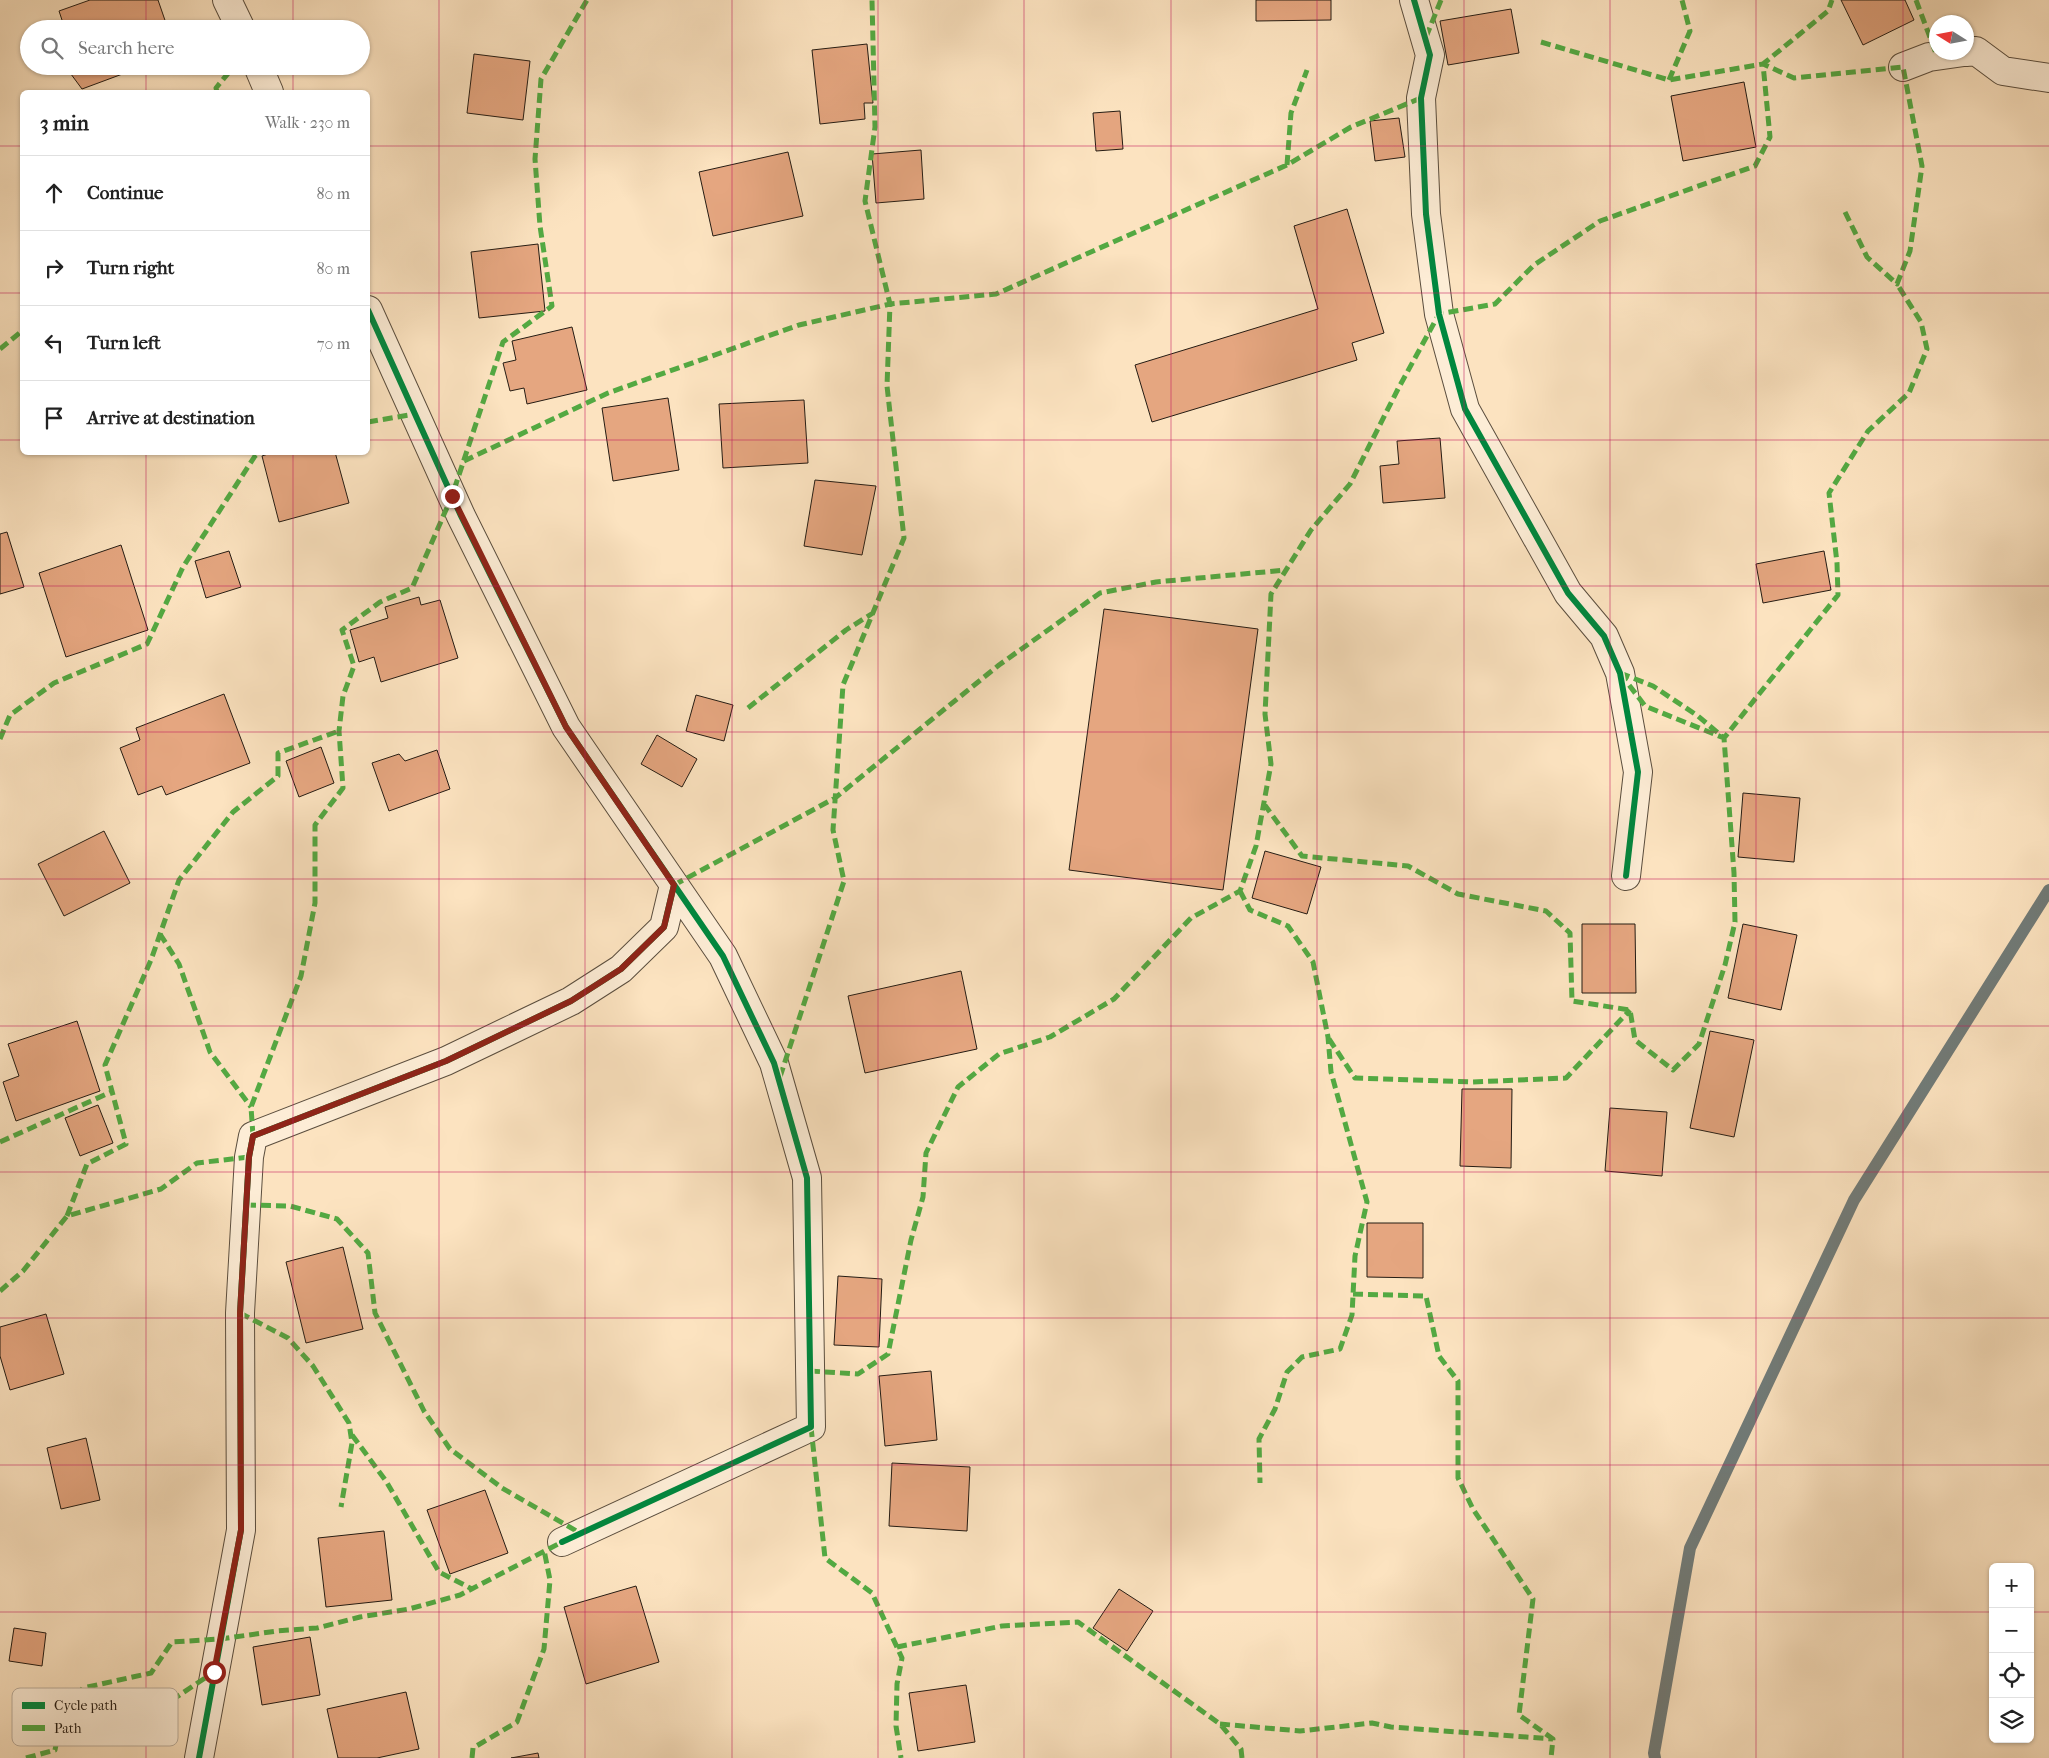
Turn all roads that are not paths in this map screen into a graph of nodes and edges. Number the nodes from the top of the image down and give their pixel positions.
1 (227, 0) edge
2 (1414, 0) edge
3 (236, 20) edge
4 (1974, 51) edge
5 (1929, 57) edge
6 (1903, 67) dead end
7 (262, 75) edge
8 (2049, 78) edge
9 (268, 90) edge
10 (370, 314) edge
11 (1626, 876) dead end
12 (674, 885) junction
13 (562, 1542) dead end
14 (199, 1758) edge

1 - 3 street
2 - 11 street
4 - 8 street
5 - 6 street
7 - 9 street
10 - 12 street
12 - 13 street
12 - 14 street

